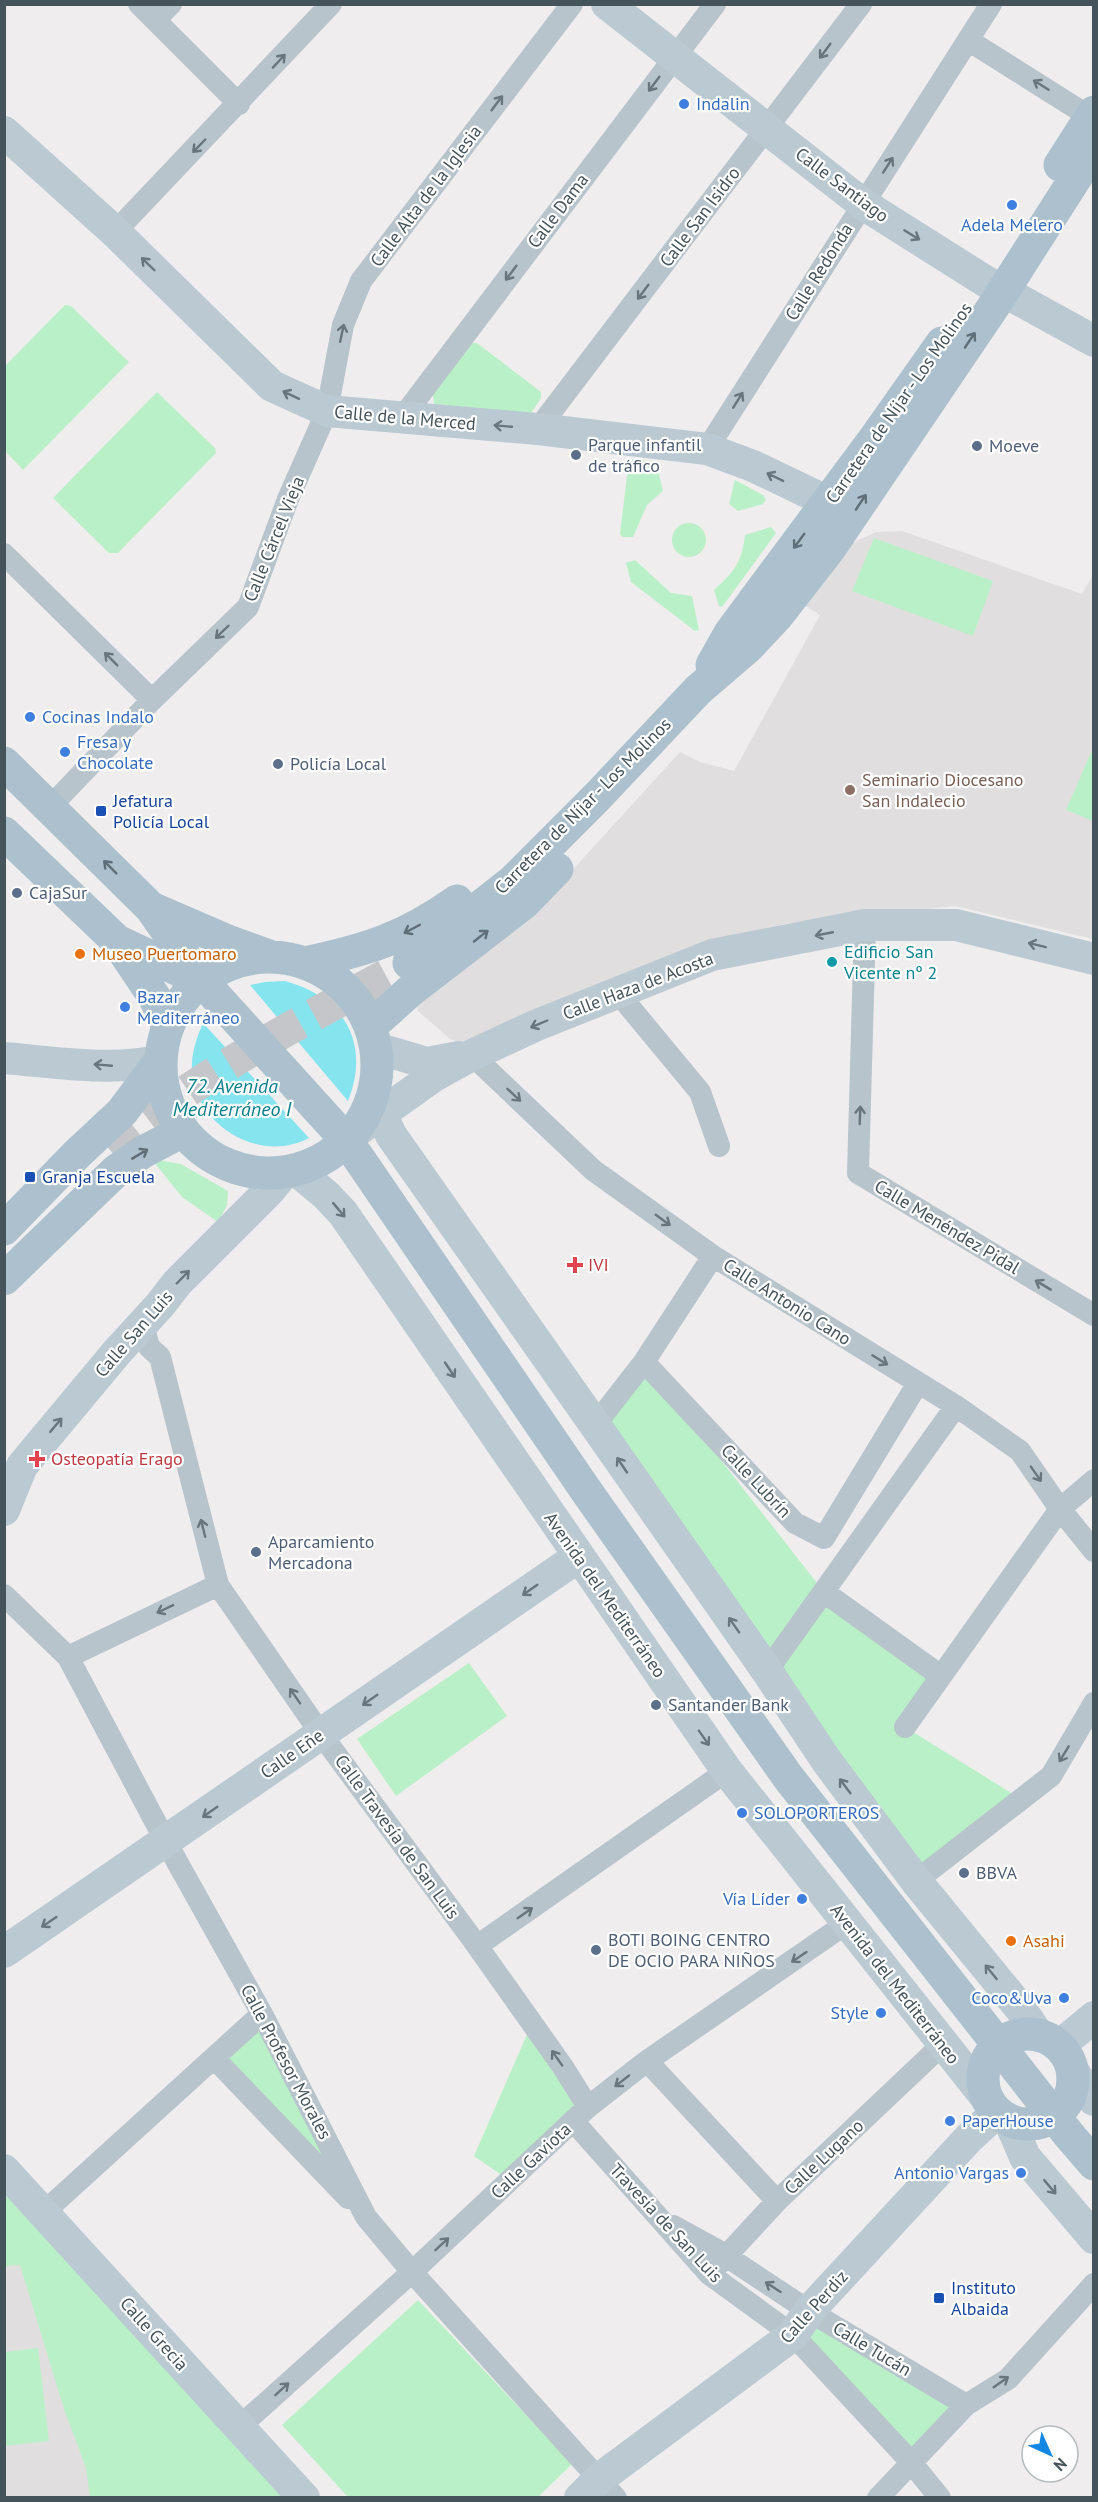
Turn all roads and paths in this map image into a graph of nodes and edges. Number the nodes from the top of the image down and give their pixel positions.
1 (139, 4) edge
2 (331, 4) edge
3 (572, 4) edge
4 (606, 4) edge
5 (715, 4) edge
6 (861, 4) edge
7 (991, 4) edge
8 (163, 12) edge
9 (968, 40) junction
10 (674, 58) junction
11 (239, 104) junction
12 (1092, 114) edge
13 (767, 129) junction
14 (4, 132) edge
15 (1094, 149) edge
16 (862, 204) junction
17 (115, 232) junction
18 (994, 286) junction
19 (1094, 341) edge
20 (327, 411) junction
21 (402, 418) junction
22 (538, 429) junction
23 (706, 449) junction
24 (828, 502) junction
25 (4, 554) edge
26 (739, 640) junction
27 (152, 700) junction
28 (4, 763) edge
29 (49, 808) junction
30 (8, 844) edge
31 (151, 908) junction
32 (866, 926) junction
33 (117, 941) junction
34 (270, 957) junction
35 (1094, 959) edge
36 (305, 963) junction
37 (409, 963) tunnel mouth
38 (202, 981) junction
39 (618, 993) junction
40 (168, 1027) junction
41 (374, 1037) junction
42 (472, 1055) junction
43 (4, 1058) edge
44 (161, 1060) junction
45 (377, 1105) junction
46 (183, 1131) junction
47 (350, 1137) junction
48 (719, 1146) dead end
49 (110, 1150) tunnel mouth
50 (290, 1171) junction
51 (4, 1229) edge
52 (4, 1255) edge
53 (712, 1256) junction
54 (4, 1278) edge
55 (1094, 1315) edge
56 (143, 1324) junction
57 (644, 1362) junction
58 (918, 1383) junction
59 (956, 1406) junction
60 (595, 1425) junction
61 (1094, 1480) edge
62 (4, 1509) edge
63 (1060, 1509) junction
64 (1094, 1551) edge
65 (578, 1557) junction
66 (218, 1585) junction
67 (824, 1592) junction
68 (4, 1595) edge
69 (68, 1657) junction
70 (767, 1671) junction
71 (941, 1676) junction
72 (1094, 1703) edge
73 (905, 1727) dead end
74 (321, 1734) junction
75 (727, 1771) junction
76 (166, 1842) junction
77 (916, 1881) junction
78 (847, 1923) junction
79 (477, 1946) junction
80 (4, 1952) edge
81 (262, 2014) junction
82 (1094, 2017) edge
83 (943, 2044) junction
84 (998, 2045) junction
85 (1057, 2051) junction
86 (214, 2058) junction
87 (647, 2061) junction
88 (1094, 2100) edge
89 (998, 2111) junction
90 (581, 2115) junction
91 (1055, 2115) junction
92 (1094, 2164) edge
93 (4, 2170) edge
94 (777, 2201) junction
95 (43, 2213) junction
96 (366, 2217) junction
97 (657, 2217) junction
98 (1094, 2238) edge
99 (726, 2256) junction
100 (412, 2272) junction
101 (709, 2274) junction
102 (1094, 2284) edge
103 (801, 2323) junction
104 (966, 2406) junction
105 (238, 2428) junction
106 (910, 2462) junction
107 (598, 2491) edge
108 (304, 2498) edge
109 (878, 2498) edge
110 (940, 2498) edge

1 - 8 street
11 -> 2 street
20 -> 3 street, Calle Alta de la Iglesia
4 - 10 street, Calle Santiago
5 - 10 street, Calle Dama
6 -> 13 street, Calle San Isidro
7 - 9 street, Calle Redonda
8 - 11 street
12 -> 9 street
16 -> 9 street, Calle Redonda
10 - 13 street, Calle Santiago
10 -> 21 street, Calle Dama
11 -> 17 street
12 - 18 main road, Carretera de Níjar - Los Molinos
13 - 16 street, Calle Santiago
13 -> 22 street, Calle San Isidro
14 - 17 street, Calle de la Merced
15 - 18 main road, Carretera de Níjar - Los Molinos
16 -> 18 street, Calle Santiago
23 -> 16 street, Calle Redonda
20 -> 17 street, Calle de la Merced
18 - 19 street, Calle Santiago
18 - 24 main road, Carretera de Níjar - Los Molinos
26 -> 18 main road, Carretera de Níjar - Los Molinos
20 - 21 street, Calle de la Merced
20 -> 27 street, Calle Cárcel Vieja
22 -> 21 street, Calle de la Merced
22 - 23 street, Calle de la Merced
24 -> 23 street, Calle de la Merced
24 -> 26 main road, Carretera de Níjar - Los Molinos
27 -> 25 street
26 -> 36 main road
26 - 37 main road, Carretera de Níjar - Los Molinos
41 -> 26 main road
27 - 29 street, Calle Cárcel Vieja
28 - 29 main road
31 -> 29 main road
30 - 33 main road
31 - 34 main road
31 - 38 main road
35 -> 32 street, Calle Haza de Acosta
32 -> 39 street, Calle Haza de Acosta
55 -> 32 street, Calle Menéndez Pidal
33 - 38 main road
33 - 40 main road
34 - 36 main road
34 - 38 main road
36 - 41 main road
38 - 40 main road
38 - 47 main road
39 -> 42 street, Calle Haza de Acosta
39 - 48 street
40 - 44 main road
41 - 42 street, Calle Haza de Acosta
41 - 45 main road
42 - 45 street, Calle Haza de Acosta
42 -> 53 street, Calle Antonio Cano
44 -> 43 street
44 - 46 main road
44 - 51 main road
45 - 47 main road
45 - 60 street
46 - 50 main road
54 -> 46 main road
47 - 50 main road
47 - 84 main road
49 - 52 main road
56 -> 50 street, Calle San Luis
50 -> 65 street, Avenida del Mediterráneo
53 - 57 street
53 -> 58 street, Calle Antonio Cano
62 -> 56 street, Calle San Luis
66 -> 56 street, Calle Travesía de San Luis
57 - 58 street, Calle Lubrín
57 - 60 street
58 - 59 street, Calle Antonio Cano
59 -> 63 street, Calle Antonio Cano
59 - 67 street
70 -> 60 street
61 - 63 street
63 - 64 street, Calle Antonio Cano
63 - 71 street
65 -> 74 street, Calle Eñe
65 -> 75 street, Avenida del Mediterráneo
66 -> 69 street
74 -> 66 street, Calle Travesía de San Luis
67 - 70 street
67 - 71 street
68 - 69 street, Calle Profesor Morales
69 - 76 street, Calle Profesor Morales
77 -> 70 street
71 - 73 street
72 -> 77 street
74 -> 76 street, Calle Eñe
74 - 79 street, Calle Travesía de San Luis
75 - 78 street, Avenida del Mediterráneo
79 -> 75 street
76 -> 80 street, Calle Eñe
76 - 81 street, Calle Profesor Morales
85 -> 77 street
78 - 83 street, Avenida del Mediterráneo
78 -> 87 street, Calle Gaviota
90 -> 79 street, Calle Travesía de San Luis
81 - 86 street
81 - 96 street, Calle Profesor Morales
82 - 85 street
83 - 89 street, Avenida del Mediterráneo
83 - 94 street, Calle Lugano
84 - 85 main road
84 - 89 main road, Avenida del Mediterráneo
84 - 91 main road
85 - 88 street
85 - 91 main road
86 - 95 street
86 - 96 street
87 -> 90 street, Calle Gaviota
87 - 94 street
89 - 91 main road
89 -> 98 street, Avenida del Mediterráneo
89 - 103 street, Calle Perdiz
90 - 97 street, Travesía de San Luis
100 -> 90 street, Calle Gaviota
91 - 92 main road
93 - 95 street, Calle Grecia
94 - 99 street, Calle Lugano
95 - 105 street, Calle Grecia
96 - 100 street, Calle Profesor Morales
97 - 99 street, Calle Tucán
97 - 101 street, Travesía de San Luis
99 - 101 street, Calle Lugano
103 -> 99 street, Calle Tucán
105 -> 100 street, Calle Gaviota
100 - 107 street, Calle Profesor Morales
101 - 103 street, Travesía de San Luis
104 -> 102 street
103 - 104 street, Calle Tucán
103 - 106 street, Travesía de San Luis
103 - 107 street, Calle Perdiz
104 - 106 street
105 - 108 street, Calle Grecia
106 - 109 street
106 - 110 street, Travesía de San Luis

